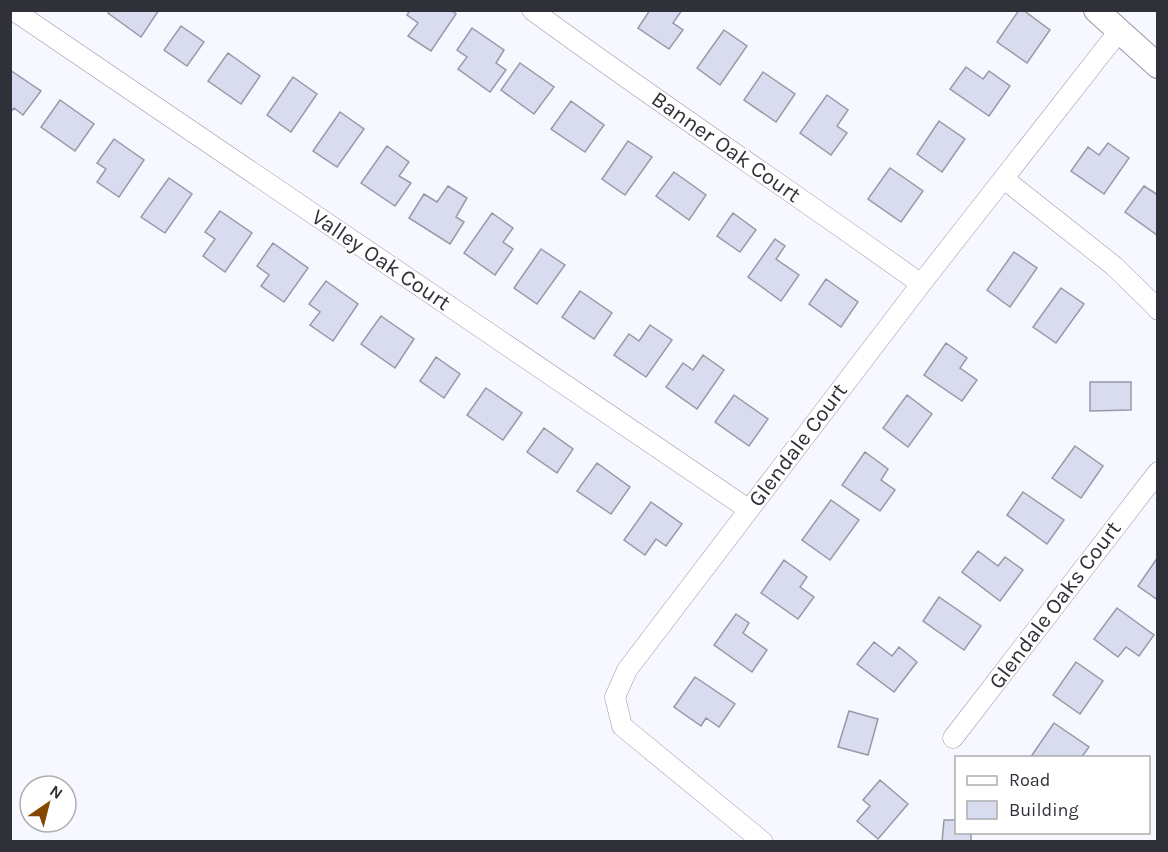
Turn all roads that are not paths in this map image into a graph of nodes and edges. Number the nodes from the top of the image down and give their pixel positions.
1 (13, 10) edge
2 (532, 10) edge
3 (1096, 10) edge
4 (1119, 31) junction
5 (1158, 66) edge
6 (1004, 179) junction
7 (921, 284) junction
8 (1158, 310) edge
9 (1158, 472) edge
10 (748, 509) junction
11 (953, 738) dead end
12 (763, 842) edge

1 - 10 street, Valley Oak Court
2 - 7 street, Banner Oak Court
3 - 4 street
4 - 5 street
4 - 6 street, Glendale Court
6 - 7 street, Glendale Court
6 - 8 street
7 - 10 street, Glendale Court
9 - 11 street, Glendale Oaks Court
10 - 12 street, Glendale Court

